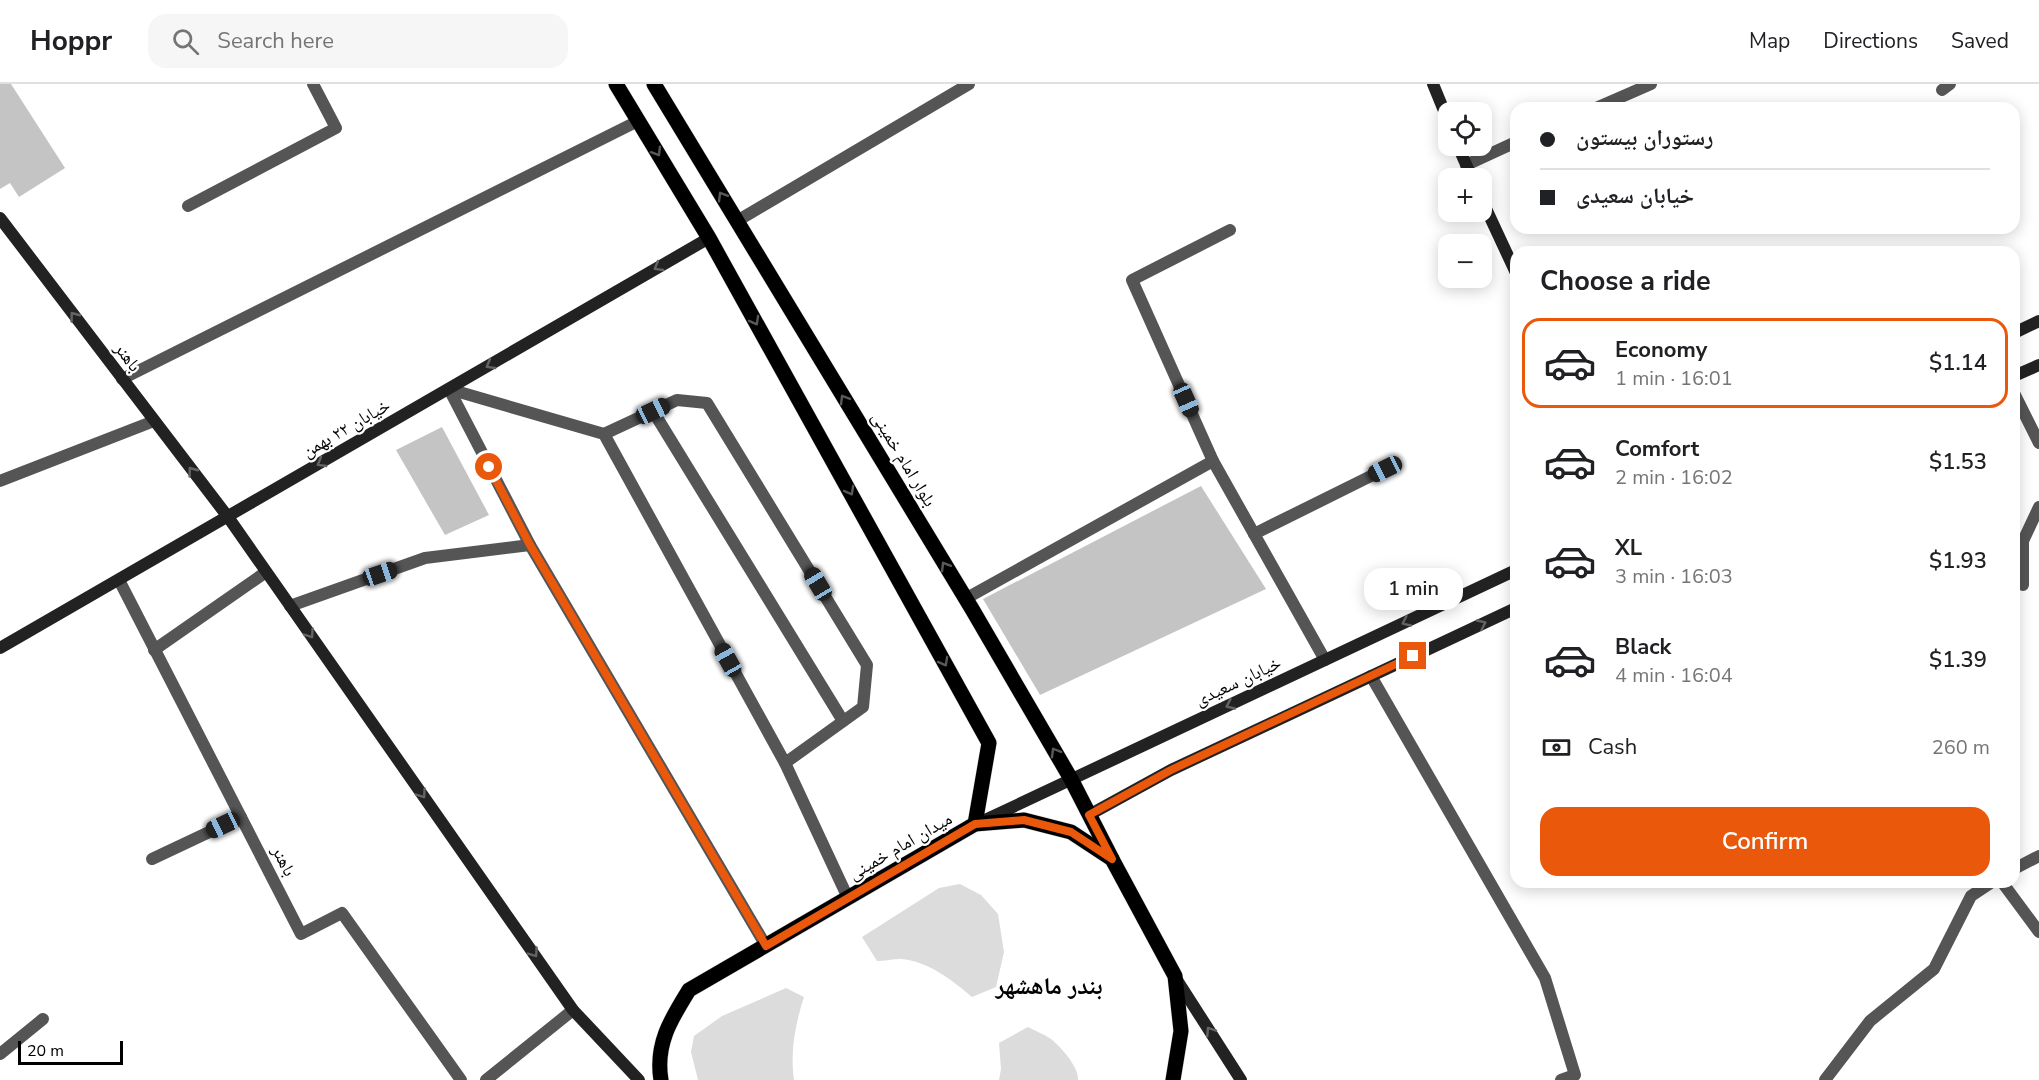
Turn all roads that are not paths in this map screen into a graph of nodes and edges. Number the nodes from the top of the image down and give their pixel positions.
1 (313, 84) edge
2 (616, 84) edge
3 (654, 84) edge
4 (969, 84) edge
5 (1433, 84) edge
6 (1651, 84) edge
7 (1440, 102) edge
8 (1610, 102) edge
9 (639, 121) junction
10 (1510, 145) edge
11 (1462, 156) edge
12 (1466, 165) junction
13 (1467, 168) edge
14 (188, 206) dead end
15 (0, 218) edge
16 (737, 221) junction
17 (1492, 221) edge
18 (1230, 230) dead end
19 (709, 238) junction
20 (1510, 260) edge
21 (2039, 321) edge
22 (2020, 330) edge
23 (2039, 365) edge
24 (2020, 373) edge
25 (122, 379) junction
26 (449, 389) junction
27 (2020, 405) edge
28 (653, 411) junction
29 (154, 421) junction
30 (604, 434) junction
31 (2039, 443) edge
32 (1214, 460) junction
33 (1385, 469) dead end
34 (0, 481) edge
35 (2039, 507) edge
36 (228, 517) junction
37 (1254, 534) junction
38 (530, 545) junction
39 (266, 572) junction
40 (1510, 573) edge
41 (119, 580) junction
42 (2024, 585) dead end
43 (965, 599) junction
44 (290, 606) junction
45 (1510, 611) edge
46 (0, 648) edge
47 (154, 650) junction
48 (1325, 660) junction
49 (1371, 676) junction
50 (843, 720) junction
51 (785, 763) junction
52 (1071, 779) junction
53 (1089, 815) junction
54 (241, 817) junction
55 (975, 824) junction
56 (2039, 856) edge
57 (152, 859) dead end
58 (1112, 859) junction
59 (2020, 866) edge
60 (1983, 888) edge
61 (2006, 888) edge
62 (848, 898) junction
63 (2039, 932) edge
64 (766, 946) junction
65 (1175, 976) junction
66 (573, 1010) junction
67 (44, 1019) dead end
68 (0, 1054) edge
69 (1576, 1078) edge
70 (461, 1080) edge
71 (486, 1080) edge
72 (639, 1080) edge
73 (661, 1080) edge
74 (1173, 1080) edge
75 (1241, 1080) edge
76 (1561, 1080) edge
77 (1825, 1080) edge

1 - 14 street
2 - 9 main road
16 -> 3 main road, بلوار امام خمینی
4 - 16 street
5 - 7 main road
6 - 8 street
9 -> 19 main road
9 - 25 street
10 - 12 street
11 - 12 main road
12 - 13 main road
25 -> 15 main road, باهنر
43 -> 16 main road, بلوار امام خمینی
17 - 20 main road
18 - 32 street
19 -> 26 main road, خیابان ۲۲ بهمن
19 -> 55 main road
21 - 22 main road
23 - 24 main road
25 - 29 main road, باهنر
26 - 30 street
26 -> 36 main road, خیابان ۲۲ بهمن
26 - 38 street
27 - 31 street
28 - 30 street
28 - 50 street
28 - 50 street
29 - 34 street
36 -> 29 main road, باهنر
30 - 51 street
32 - 37 street
32 - 43 street
33 - 37 street
35 - 42 street
36 - 39 main road, باهنر
36 - 41 main road, خیابان ۲۲ بهمن
37 - 48 street
38 - 44 street
38 - 64 street
39 - 44 main road, باهنر
39 - 47 street
40 -> 48 main road, خیابان سعیدی
41 - 46 main road, خیابان ۲۲ بهمن
41 - 47 street, باهنر
52 -> 43 main road, بلوار امام خمینی
44 -> 66 main road, باهنر
49 -> 45 main road
47 - 54 street, باهنر
48 -> 52 main road, خیابان سعیدی
49 - 53 main road
49 - 69 street
50 - 51 street
51 - 62 street
52 - 53 main road, بلوار امام خمینی
52 - 55 main road, خیابان سعیدی
53 - 58 main road, بلوار امام خمینی
54 - 57 street
54 - 70 street, باهنر
55 - 58 main road, میدان امام خمینی
55 - 62 main road, میدان امام خمینی
56 - 59 street
58 - 65 main road, میدان امام خمینی
60 - 77 street
61 - 63 street
62 - 64 main road, میدان امام خمینی
64 - 73 main road, میدان امام خمینی
65 - 74 main road, میدان امام خمینی
75 -> 65 main road
66 - 71 street
66 - 72 main road, باهنر
67 - 68 street
69 - 76 street

